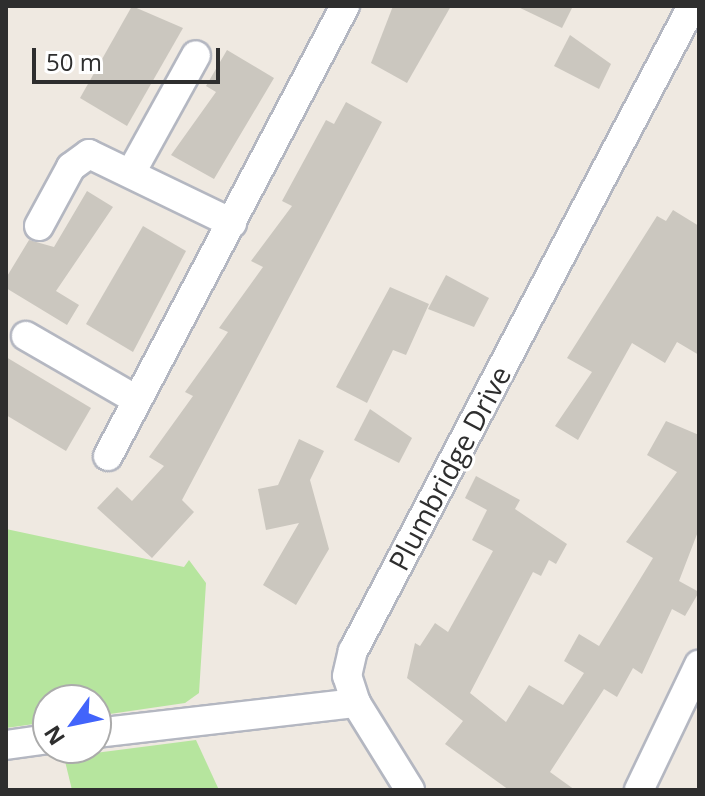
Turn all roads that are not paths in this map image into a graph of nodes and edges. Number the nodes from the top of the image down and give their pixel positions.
1 (345, 6) edge
2 (692, 6) edge
3 (196, 55) dead end
4 (132, 171) junction
5 (232, 223) junction
6 (39, 226) dead end
7 (26, 336) dead end
8 (137, 400) junction
9 (108, 456) dead end
10 (699, 665) edge
11 (356, 703) junction
12 (112, 731) edge
13 (32, 741) edge
14 (6, 745) edge
15 (410, 790) edge
16 (639, 790) edge

1 - 5 street
2 - 11 street, Plumbridge Drive
3 - 4 street
4 - 5 street
4 - 6 street
5 - 8 street
7 - 8 street
8 - 9 street
10 - 16 street
11 - 12 street
11 - 15 street
13 - 14 street

